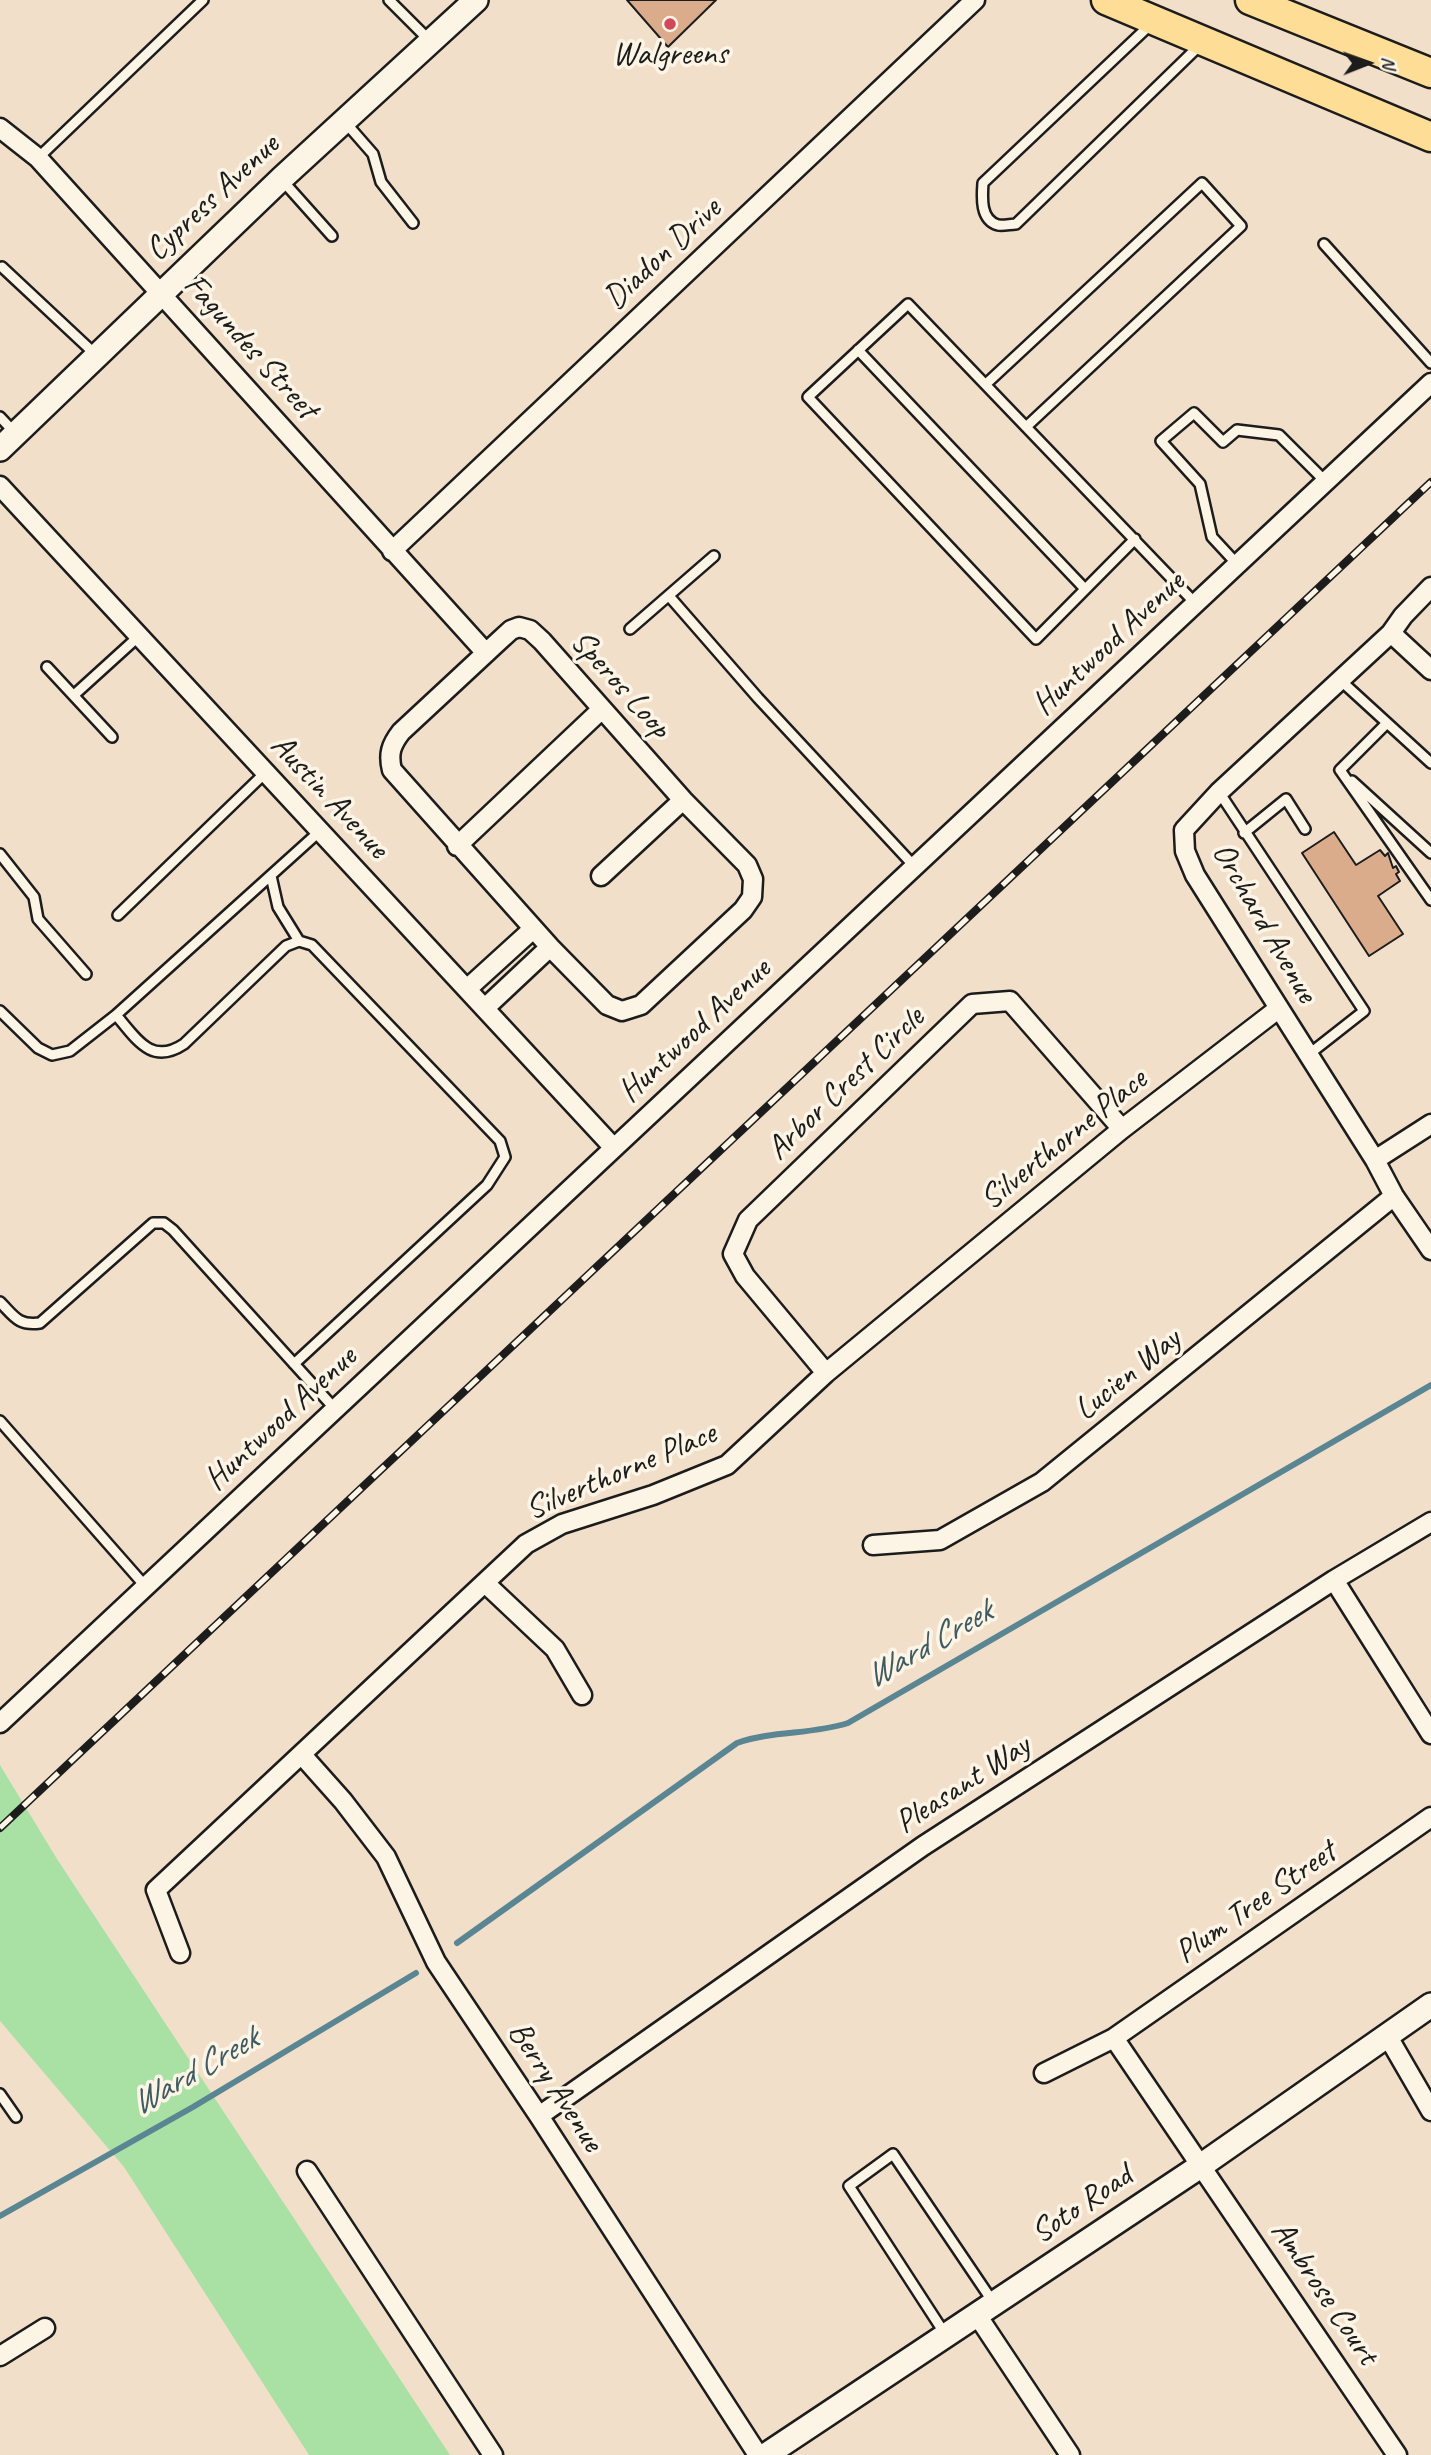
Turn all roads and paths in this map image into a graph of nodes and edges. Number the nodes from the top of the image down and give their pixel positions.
1 (203, 0) edge
2 (389, 0) edge
3 (476, 0) edge
4 (975, 0) edge
5 (1106, 0) edge
6 (1250, 0) edge
7 (1154, 20) junction
8 (1204, 41) junction
9 (431, 42) junction
10 (1431, 73) edge
11 (344, 121) junction
12 (0, 128) edge
13 (1431, 137) edge
14 (38, 158) junction
15 (281, 179) junction
16 (413, 223) dead end
17 (332, 236) dead end
18 (1324, 244) dead end
19 (2, 267) edge
20 (161, 293) junction
21 (858, 350) junction
22 (96, 356) junction
23 (1431, 363) edge
24 (1431, 383) edge
25 (986, 384) junction
26 (1027, 427) junction
27 (5, 433) edge
28 (1326, 482) junction
29 (0, 486) edge
30 (1135, 539) junction
31 (392, 551) junction
32 (715, 556) dead end
33 (1237, 564) junction
34 (1431, 587) edge
35 (1085, 589) junction
36 (669, 596) junction
37 (1196, 604) junction
38 (630, 629) dead end
39 (1391, 633) junction
40 (139, 636) junction
41 (486, 653) junction
42 (47, 667) dead end
43 (1431, 670) edge
44 (1339, 679) junction
45 (74, 695) junction
46 (602, 709) junction
47 (1387, 723) junction
48 (112, 737) dead end
49 (1431, 763) edge
50 (1340, 770) junction
51 (266, 772) junction
52 (1219, 792) junction
53 (683, 800) junction
54 (1306, 829) dead end
55 (320, 831) junction
56 (1244, 833) junction
57 (457, 846) junction
58 (1431, 853) edge
59 (0, 854) edge
60 (915, 867) junction
61 (271, 876) junction
62 (601, 876) dead end
63 (1431, 900) edge
64 (118, 915) dead end
65 (533, 929) junction
66 (299, 941) junction
67 (550, 947) junction
68 (86, 974) dead end
69 (467, 989) junction
70 (485, 1008) junction
71 (1278, 1009) junction
72 (0, 1011) edge
73 (116, 1015) junction
74 (1308, 1055) junction
75 (1431, 1124) edge
76 (1122, 1129) junction
77 (614, 1148) junction
78 (1374, 1160) junction
79 (1394, 1196) junction
80 (1431, 1250) edge
81 (0, 1302) edge
82 (294, 1364) junction
83 (826, 1373) junction
84 (335, 1409) junction
85 (0, 1421) edge
86 (1431, 1522) edge
87 (873, 1545) dead end
88 (1334, 1580) junction
89 (485, 1583) junction
90 (146, 1587) junction
91 (582, 1695) dead end
92 (0, 1723) edge
93 (1431, 1734) edge
94 (302, 1755) junction
95 (1431, 1817) edge
96 (180, 1952) dead end
97 (1431, 2006) edge
98 (1387, 2035) junction
99 (1114, 2038) junction
100 (1044, 2073) dead end
101 (0, 2094) edge
102 (1431, 2111) edge
103 (539, 2116) junction
104 (16, 2117) dead end
105 (1202, 2165) junction
106 (307, 2171) dead end
107 (985, 2309) junction
108 (45, 2328) dead end
109 (946, 2335) junction
110 (0, 2356) edge
111 (493, 2455) edge
112 (758, 2455) edge
113 (766, 2455) edge
114 (1070, 2455) edge
115 (1397, 2455) edge

1 - 14 lane
2 - 9 lane
3 - 9 street, Cypress Avenue
4 - 31 street, Diadon Drive
5 - 7 main road
6 - 10 main road
7 - 8 main road
7 - 8 lane
8 - 13 main road
9 - 11 street, Cypress Avenue
11 - 15 street, Cypress Avenue
11 - 16 lane
12 - 14 street, Fagundes Street
14 - 20 street, Fagundes Street
15 - 17 lane
15 - 20 street, Cypress Avenue
18 - 23 lane
19 - 22 lane
20 - 22 street, Cypress Avenue
20 - 31 street, Fagundes Street
21 - 25 lane
21 - 35 lane
21 - 35 lane
22 - 27 street, Cypress Avenue
24 - 28 street, Huntwood Avenue
25 - 26 lane
25 - 26 lane
26 - 30 lane
28 - 33 street, Huntwood Avenue
28 - 33 lane
29 - 40 street, Austin Avenue
30 - 35 lane
30 - 37 lane
31 - 41 street, Fagundes Street
32 - 36 lane
33 - 37 street, Huntwood Avenue
34 - 39 street, Orchard Avenue
36 - 38 lane
36 - 60 lane
37 - 60 street, Huntwood Avenue
39 - 43 street
39 - 44 street, Orchard Avenue
40 - 45 lane
40 - 51 street, Austin Avenue
41 - 46 street, Speros Loop
41 - 57 street, Speros Loop
42 - 45 lane
44 - 47 lane
44 - 52 street, Orchard Avenue
45 - 48 lane
46 - 53 street, Speros Loop
46 - 57 street
47 - 49 lane
47 - 50 lane
50 - 58 lane
50 - 63 lane
51 - 55 street, Austin Avenue
51 - 64 lane
52 - 56 lane
52 - 71 street, Orchard Avenue
53 - 62 street
53 - 67 street, Speros Loop
54 - 56 lane
55 - 61 lane
55 - 69 street, Austin Avenue
56 - 74 lane
57 - 65 street, Speros Loop
59 - 68 lane
60 - 77 street, Huntwood Avenue
61 - 66 lane
61 - 73 lane
65 - 67 street, Speros Loop
65 - 69 street
66 - 73 lane
66 - 82 lane
67 - 70 street
69 - 70 street, Austin Avenue
70 - 77 street, Austin Avenue
71 - 74 street, Orchard Avenue
71 - 76 street, Silverthorne Place
72 - 73 lane
74 - 78 street, Orchard Avenue
75 - 78 street
76 - 83 street, Silverthorne Place
76 - 83 street, Arbor Crest Circle
77 - 84 street, Huntwood Avenue
78 - 79 street, Orchard Avenue
79 - 80 street, Orchard Avenue
79 - 87 street, Lucien Way
81 - 82 lane
82 - 84 lane
83 - 89 street, Silverthorne Place
84 - 90 street, Huntwood Avenue
85 - 90 lane
86 - 88 street, Pleasant Way
88 - 93 street
88 - 103 street, Pleasant Way
89 - 91 street
89 - 94 street, Silverthorne Place
90 - 92 street, Huntwood Avenue
94 - 96 street, Silverthorne Place
94 - 103 street, Berry Avenue
95 - 99 street, Plum Tree Street
97 - 98 street, Soto Road
98 - 102 street
98 - 105 street, Soto Road
99 - 100 street, Plum Tree Street
99 - 105 street
101 - 104 lane
103 - 112 street, Berry Avenue
105 - 107 street, Soto Road
105 - 115 street, Ambrose Court
106 - 111 street
107 - 109 street, Soto Road
107 - 109 lane
107 - 114 street
108 - 110 street
109 - 113 street, Soto Road

